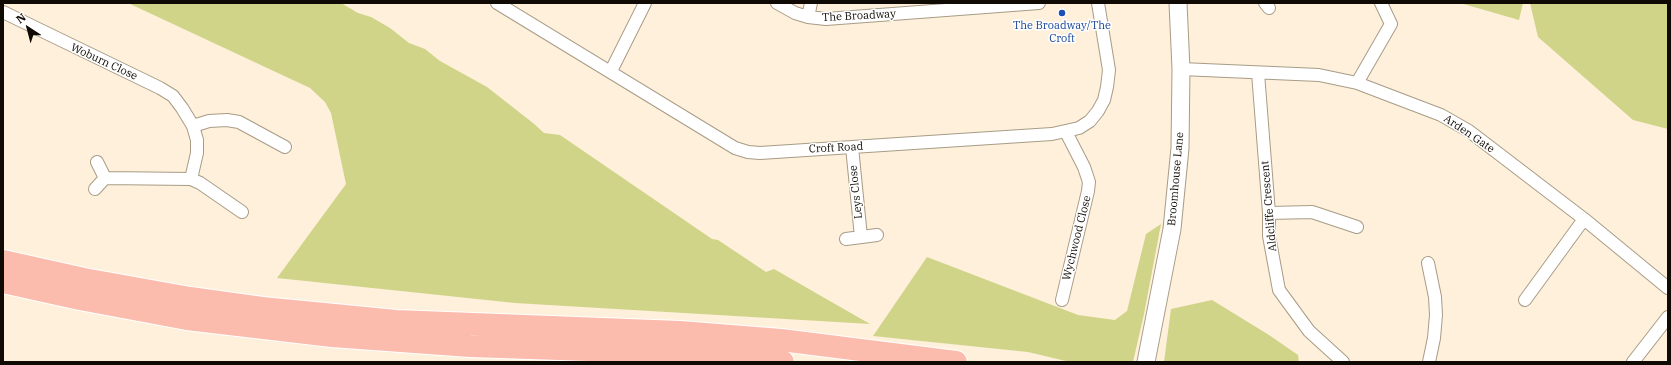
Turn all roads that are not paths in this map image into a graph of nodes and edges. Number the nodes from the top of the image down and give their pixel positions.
1 (497, 3) edge
2 (645, 3) edge
3 (777, 3) edge
4 (811, 3) edge
5 (1032, 3) edge
6 (1098, 3) edge
7 (1178, 3) edge
8 (1381, 3) edge
9 (3, 12) edge
10 (808, 17) junction
11 (1181, 69) junction
12 (611, 71) junction
13 (1258, 73) junction
14 (1357, 83) junction
15 (194, 126) junction
16 (1066, 132) junction
17 (285, 147) dead end
18 (852, 147) junction
19 (97, 162) dead end
20 (105, 178) junction
21 (190, 179) junction
22 (95, 189) dead end
23 (242, 212) dead end
24 (1269, 213) junction
25 (1584, 219) junction
26 (1357, 227) dead end
27 (877, 235) dead end
28 (861, 237) junction
29 (846, 239) dead end
30 (3, 261) edge
31 (1428, 263) dead end
32 (3, 282) edge
33 (1668, 288) edge
34 (1062, 300) dead end
35 (1525, 300) dead end
36 (1668, 317) edge
37 (1147, 358) edge
38 (783, 362) edge
39 (956, 362) edge
40 (1343, 362) edge
41 (1429, 362) edge
42 (1633, 362) edge

1 - 12 street, Croft Road
2 - 12 street
3 - 10 street, The Broadway
4 - 10 street
5 - 10 street, The Broadway
6 - 16 street, Croft Road
7 - 11 street, Broomhouse Lane
8 - 14 street
9 - 15 street, Woburn Close
11 - 13 street, Arden Gate
11 - 37 street, Broomhouse Lane
12 - 18 street, Croft Road
13 - 14 street, Arden Gate
13 - 24 street, Aldcliffe Crescent
14 - 25 street, Arden Gate
15 - 17 street
15 - 21 street, Woburn Close
16 - 18 street, Croft Road
16 - 34 street, Wychwood Close
18 - 28 street, Leys Close
19 - 20 street
20 - 21 street
20 - 22 street
21 - 23 street
24 - 26 street
24 - 40 street, Aldcliffe Crescent
25 - 33 street, Arden Gate
25 - 35 street
27 - 28 street
28 - 29 street
30 - 39 highway
31 - 41 street
32 - 38 highway
36 - 42 street

